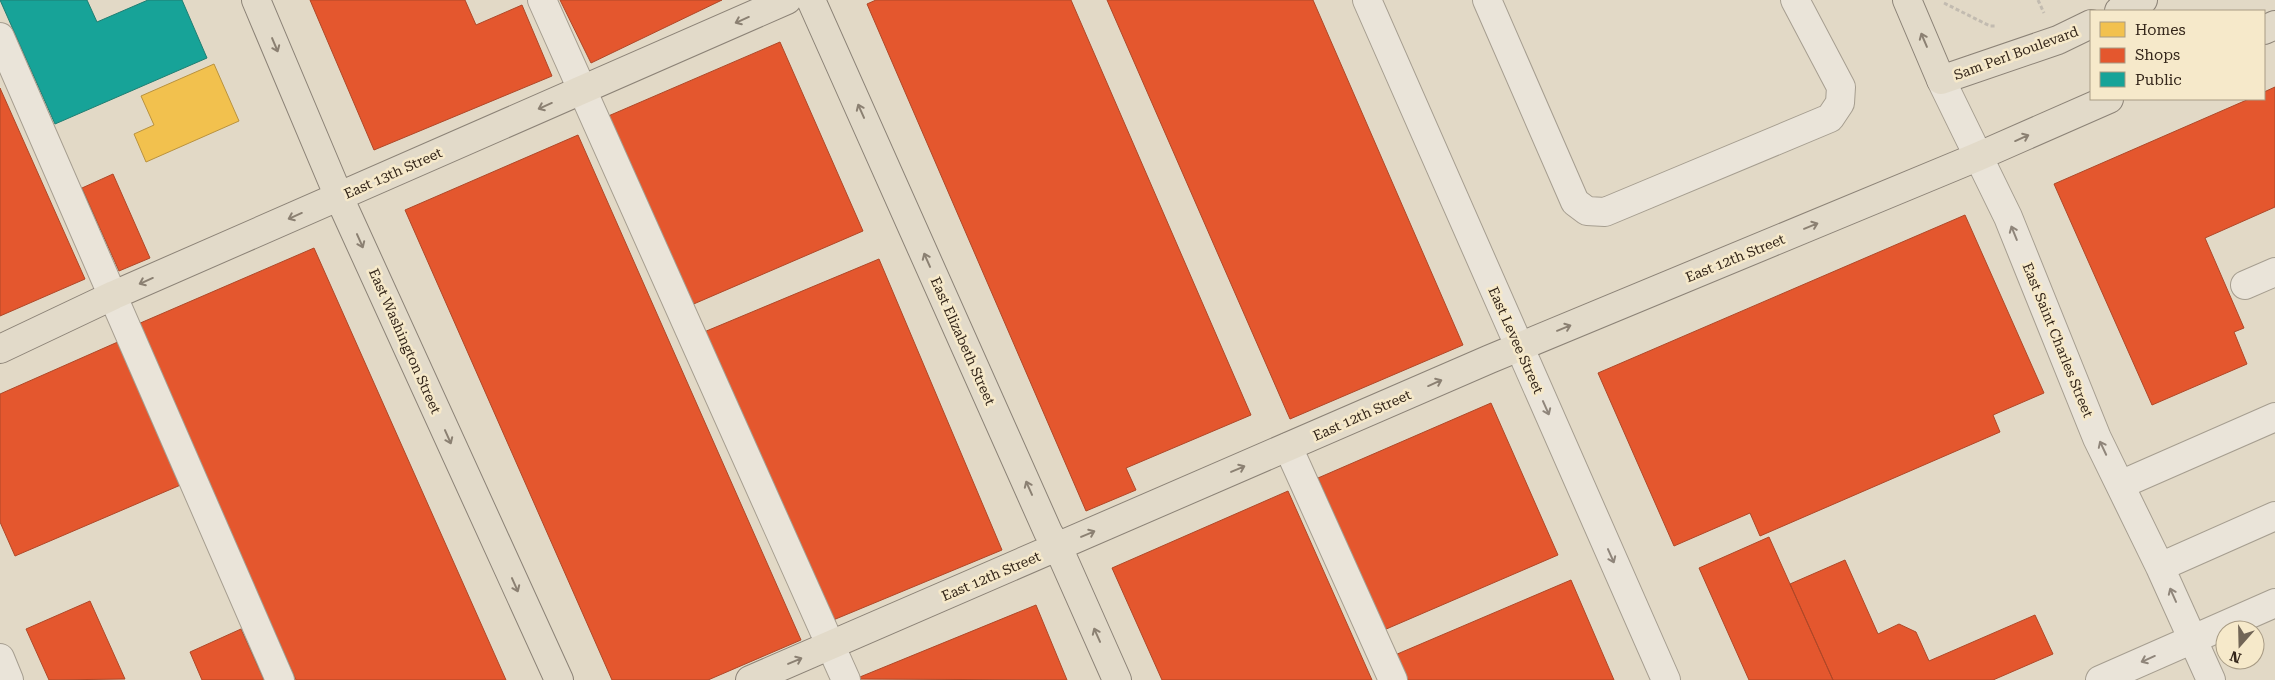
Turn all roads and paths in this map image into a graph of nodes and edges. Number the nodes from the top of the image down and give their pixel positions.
1 (256, 0) edge
2 (542, 0) edge
3 (787, 0) edge
4 (811, 0) edge
5 (1367, 0) edge
6 (1486, 0) edge
7 (1795, 0) edge
8 (1907, 0) edge
9 (2038, 0) edge
10 (2143, 0) edge
11 (2040, 5) dead end
12 (2121, 10) edge
13 (2090, 24) edge
14 (0, 37) edge
15 (1941, 80) junction
16 (584, 89) junction
17 (2107, 100) edge
18 (1977, 158) junction
19 (339, 197) junction
20 (2275, 272) edge
21 (2245, 285) dead end
22 (114, 296) junction
23 (1519, 347) junction
24 (0, 349) edge
25 (2275, 417) edge
26 (1288, 447) junction
27 (2120, 485) junction
28 (2275, 516) edge
29 (1056, 548) junction
30 (2160, 567) junction
31 (2275, 603) edge
32 (2193, 639) junction
33 (831, 645) junction
34 (0, 658) edge
35 (9, 680) edge
36 (280, 680) edge
37 (558, 680) edge
38 (750, 680) edge
39 (846, 680) edge
40 (1116, 680) edge
41 (1393, 680) edge
42 (1666, 680) edge
43 (2100, 680) edge
44 (2211, 680) edge

1 -> 19 main road, East Washington Street
2 - 16 street
3 -> 16 main road, East 13th Street
29 -> 4 main road, East Elizabeth Street
5 - 23 street, East Levee Street
6 - 7 street
15 -> 8 main road, East Saint Charles Street
9 - 11 path
10 - 12 main road
13 - 15 main road, Sam Perl Boulevard
14 - 22 street
15 - 18 street, East Saint Charles Street
16 -> 19 main road, East 13th Street
16 - 33 street
18 -> 17 main road
23 -> 18 main road, East 12th Street
27 -> 18 street, East Saint Charles Street
19 -> 22 main road, East 13th Street
19 -> 37 main road, East Washington Street
20 - 21 street
22 - 24 main road, East 13th Street
22 - 36 street
26 -> 23 main road, East 12th Street
23 -> 42 street, East Levee Street
25 - 27 street
29 -> 26 main road, East 12th Street
26 - 41 street
27 - 30 street, East Saint Charles Street
28 - 30 street
29 - 33 main road, East 12th Street
40 -> 29 main road, East Elizabeth Street
32 -> 30 street, East Saint Charles Street
31 - 32 street
32 -> 43 street
32 - 44 street, East Saint Charles Street
38 -> 33 main road, East 12th Street
33 - 39 street
34 - 35 street

